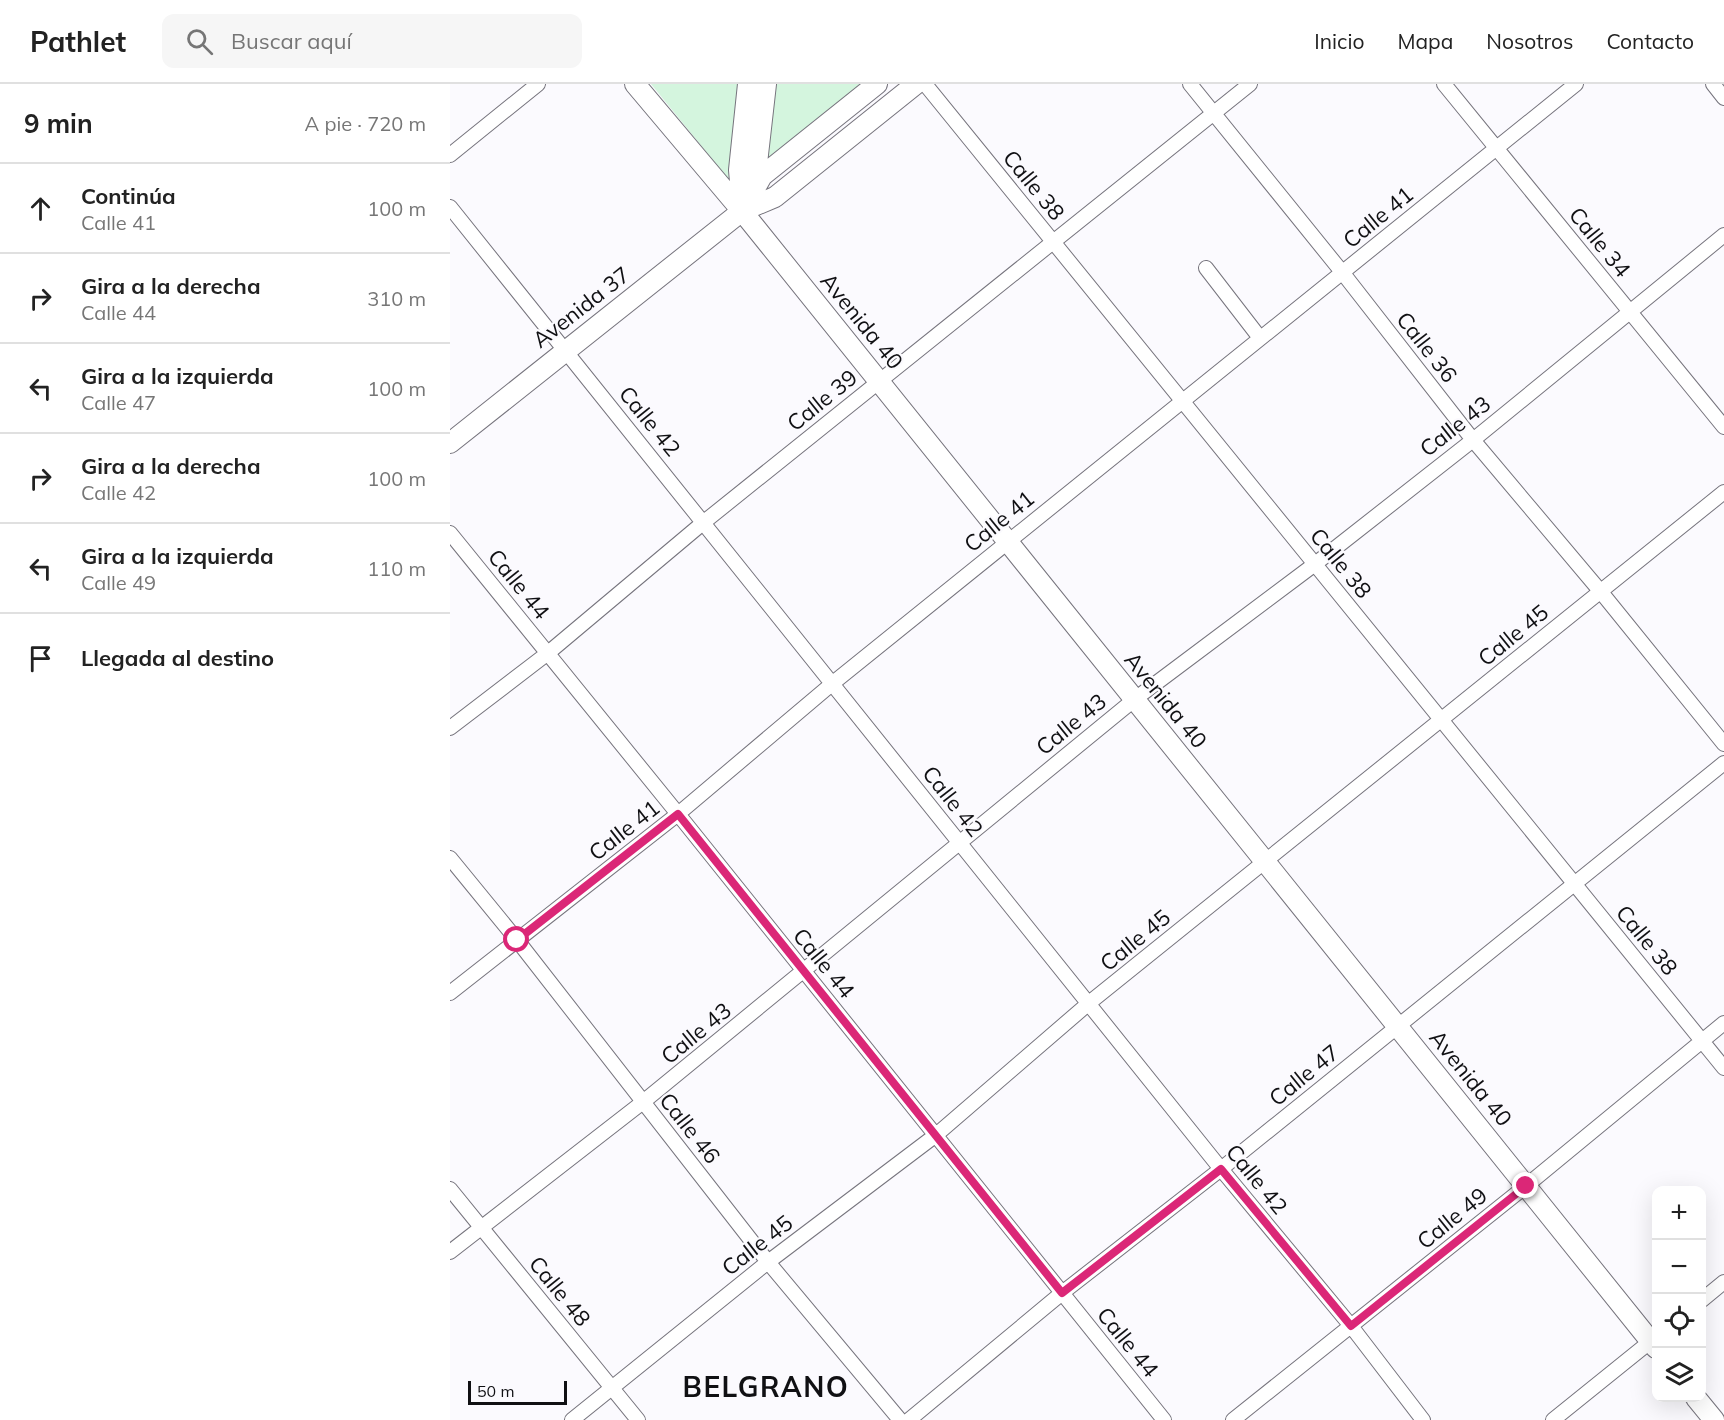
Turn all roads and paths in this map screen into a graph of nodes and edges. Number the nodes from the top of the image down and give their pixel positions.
1 (538, 84) edge
2 (635, 84) edge
3 (748, 84) edge
4 (766, 84) edge
5 (877, 84) edge
6 (916, 84) edge
7 (925, 84) edge
8 (1190, 84) edge
9 (1250, 84) edge
10 (1444, 84) edge
11 (1576, 84) edge
12 (1713, 84) edge
13 (1724, 98) edge
14 (1214, 113) junction
15 (1496, 148) junction
16 (450, 155) edge
17 (450, 207) edge
18 (742, 211) junction
19 (1724, 235) edge
20 (1053, 242) junction
21 (1206, 268) dead end
22 (1342, 272) junction
23 (1631, 313) junction
24 (1260, 338) junction
25 (566, 349) junction
26 (879, 381) junction
27 (1182, 401) junction
28 (1724, 427) edge
29 (1473, 440) junction
30 (450, 443) edge
31 (1724, 492) edge
32 (704, 522) junction
33 (450, 533) edge
34 (1008, 541) junction
35 (1315, 564) junction
36 (1600, 592) junction
37 (548, 653) junction
38 (833, 683) junction
39 (1135, 699) junction
40 (1441, 720) junction
41 (450, 728) edge
42 (1724, 744) edge
43 (1724, 763) edge
44 (678, 814) junction
45 (959, 843) junction
46 (450, 858) edge
47 (1265, 862) junction
48 (1574, 884) junction
49 (517, 940) junction
50 (804, 972) junction
51 (450, 993) edge
52 (1089, 1004) junction
53 (1724, 1023) edge
54 (1398, 1026) junction
55 (1702, 1041) junction
56 (1724, 1068) edge
57 (643, 1102) junction
58 (936, 1134) junction
59 (1221, 1169) junction
60 (1526, 1186) junction
61 (450, 1189) edge
62 (480, 1228) junction
63 (450, 1252) edge
64 (768, 1262) junction
65 (1724, 1282) edge
66 (1062, 1293) junction
67 (1706, 1296) edge
68 (1351, 1326) junction
69 (1652, 1338) edge
70 (1652, 1344) edge
71 (612, 1388) junction
72 (1699, 1402) edge
73 (572, 1420) edge
74 (638, 1420) edge
75 (900, 1420) edge
76 (909, 1420) edge
77 (1164, 1420) edge
78 (1233, 1420) edge
79 (1423, 1420) edge
80 (1553, 1420) edge
81 (1714, 1420) edge

1 - 16 street
2 - 18 main road, Avenida 40
3 - 18 main road
4 - 18 main road
5 - 18 main road, Avenida 37
6 - 18 main road, Avenida 37
7 - 20 street, Calle 38
8 - 14 street, Calle 36
9 - 14 street, Calle 39
10 - 15 street, Calle 34
11 - 15 street, Calle 41
12 - 13 street
14 - 20 street, Calle 39
14 - 22 street, Calle 36
15 - 22 street, Calle 41
15 - 23 street, Calle 34
17 - 25 street, Calle 42
18 - 25 main road, Avenida 37
18 - 26 main road, Avenida 40
19 - 23 street, Calle 43
20 - 26 street, Calle 39
20 - 27 street, Calle 38
21 - 24 street
22 - 24 street, Calle 41
22 - 29 street, Calle 36
23 - 28 street, Calle 34
23 - 29 street, Calle 43
24 - 27 street, Calle 41
25 - 30 main road, Avenida 37
25 - 32 street, Calle 42
26 - 32 street, Calle 39
26 - 34 main road, Avenida 40
27 - 34 street, Calle 41
27 - 35 street, Calle 38
29 - 35 street, Calle 43
29 - 36 street, Calle 36
31 - 36 street, Calle 45
32 - 37 street, Calle 39
32 - 38 street, Calle 42
33 - 37 street, Calle 44
34 - 38 street, Calle 41
34 - 39 main road, Avenida 40
35 - 39 street, Calle 43
35 - 40 street, Calle 38
36 - 40 street, Calle 45
36 - 42 street, Calle 36
37 - 41 street, Calle 39
37 - 44 street, Calle 44
38 - 44 street, Calle 41
38 - 45 street, Calle 42
39 - 45 street, Calle 43
39 - 47 main road, Avenida 40
40 - 47 street, Calle 45
40 - 48 street, Calle 38
43 - 48 street, Calle 47
44 - 49 street, Calle 41
44 - 50 street, Calle 44
45 - 50 street, Calle 43
45 - 52 street, Calle 42
46 - 49 street, Calle 46
47 - 52 street, Calle 45
47 - 54 main road, Avenida 40
48 - 54 street, Calle 47
48 - 55 street, Calle 38
49 - 51 street, Calle 41
49 - 57 street, Calle 46
50 - 57 street, Calle 43
50 - 58 street, Calle 44
52 - 58 street, Calle 45
52 - 59 street, Calle 42
53 - 55 street, Calle 49
54 - 59 street, Calle 47
54 - 60 main road, Avenida 40
55 - 56 street, Calle 38
55 - 60 street, Calle 49
57 - 62 street, Calle 43
57 - 64 street, Calle 46
58 - 64 street, Calle 45
58 - 66 street, Calle 44
59 - 66 street, Calle 47
59 - 68 street, Calle 42
60 - 68 street, Calle 49
60 - 69 main road, Avenida 40
61 - 62 street, Calle 48
62 - 63 street, Calle 43
62 - 71 street, Calle 48
64 - 71 street, Calle 45
64 - 75 street, Calle 46
65 - 67 street
66 - 76 street, Calle 47
66 - 77 street, Calle 44
68 - 78 street, Calle 49
68 - 79 street, Calle 42
70 - 80 street
71 - 73 street, Calle 45
71 - 74 street, Calle 48
72 - 81 main road

